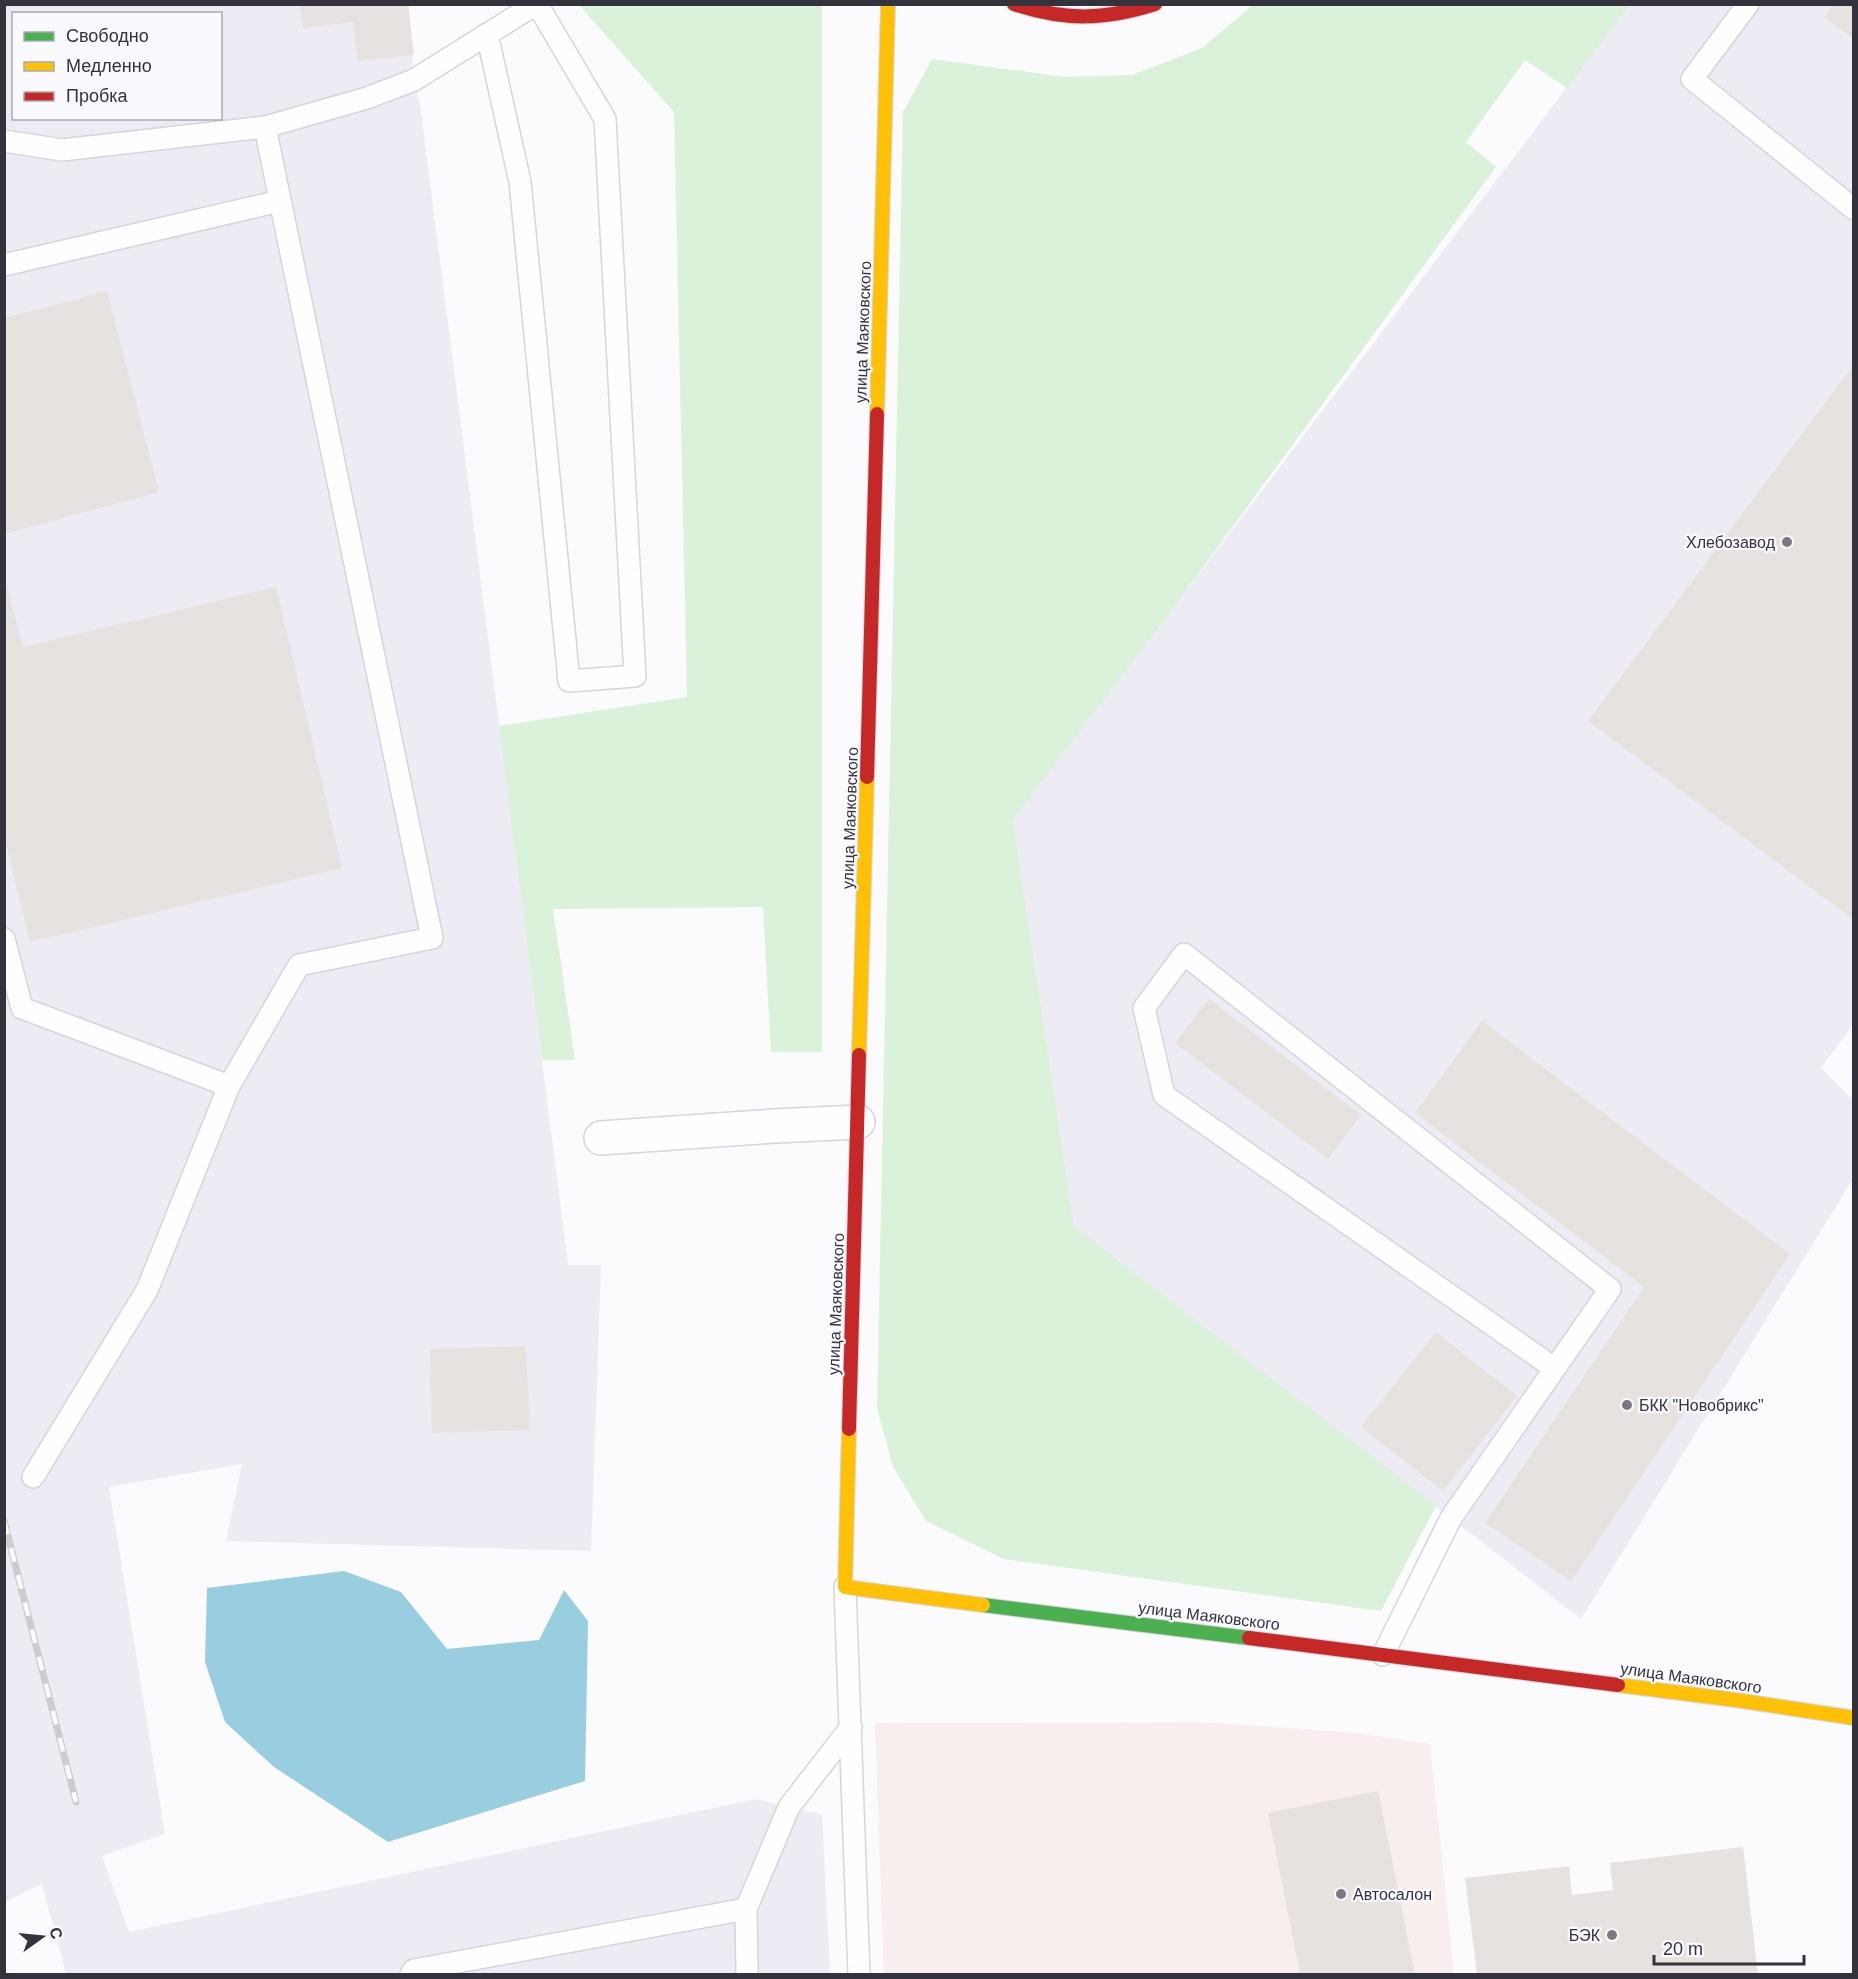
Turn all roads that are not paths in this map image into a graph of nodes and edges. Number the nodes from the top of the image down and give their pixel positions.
1 (537, 4) edge
2 (888, 4) edge
3 (1014, 4) edge
4 (1155, 4) edge
5 (1748, 4) edge
6 (487, 34) junction
7 (265, 128) junction
8 (4, 141) edge
9 (280, 201) junction
10 (1854, 209) edge
11 (4, 265) edge
12 (4, 939) edge
13 (229, 1086) junction
14 (858, 1122) junction
15 (601, 1138) dead end
16 (1554, 1368) junction
17 (33, 1477) dead end
18 (845, 1587) junction
19 (1383, 1655) junction
20 (1854, 1718) edge
21 (851, 1727) junction
22 (746, 1909) junction
23 (411, 1974) edge
24 (747, 1974) edge
25 (859, 1974) edge

1 - 6 lane
1 - 6 lane
2 - 14 street, улица Маяковского
3 - 4 street
5 - 10 lane
6 - 7 lane
7 - 8 lane
7 - 9 lane
9 - 11 lane
9 - 13 lane
12 - 13 lane
13 - 17 lane
14 - 15 street
14 - 18 street, улица Маяковского
16 - 16 lane
16 - 19 lane
18 - 19 street, улица Маяковского
18 - 21 lane
19 - 20 street, улица Маяковского
21 - 22 lane
21 - 25 lane
22 - 23 lane
22 - 24 lane

